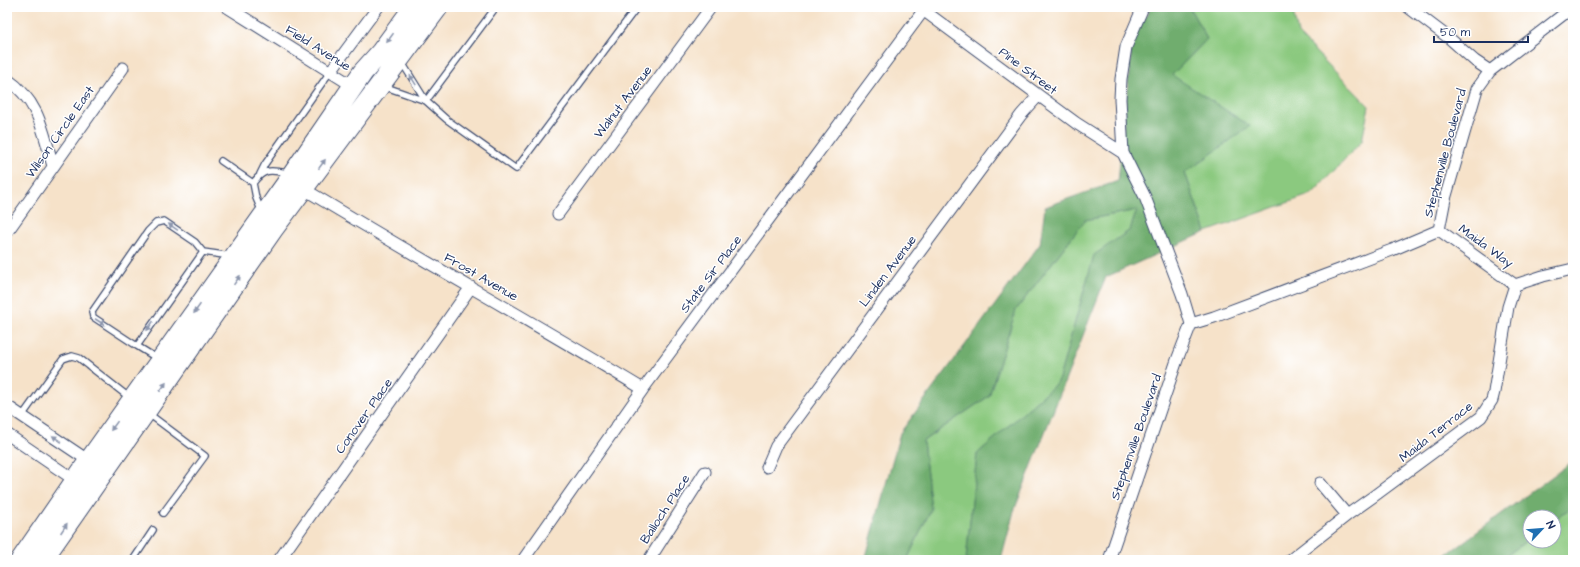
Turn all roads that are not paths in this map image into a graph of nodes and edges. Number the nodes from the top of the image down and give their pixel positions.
1 (228, 7) edge
2 (378, 7) edge
3 (414, 7) edge
4 (438, 7) edge
5 (496, 7) edge
6 (628, 7) edge
7 (711, 7) edge
8 (1144, 7) edge
9 (1408, 7) edge
10 (1573, 7) edge
11 (923, 8) edge
12 (635, 9) edge
13 (400, 59) junction
14 (123, 68) dead end
15 (1490, 71) junction
16 (330, 72) junction
17 (7, 79) edge
18 (380, 85) junction
19 (353, 86) junction
20 (1038, 96) junction
21 (426, 101) junction
22 (1123, 153) junction
23 (221, 161) dead end
24 (52, 166) junction
25 (260, 174) junction
26 (298, 182) junction
27 (253, 183) junction
28 (558, 214) dead end
29 (264, 215) junction
30 (1439, 230) junction
31 (7, 232) edge
32 (202, 252) junction
33 (235, 256) junction
34 (1573, 269) edge
35 (1515, 285) junction
36 (472, 287) junction
37 (1191, 324) junction
38 (137, 346) junction
39 (161, 360) junction
40 (643, 389) junction
41 (7, 406) edge
42 (139, 406) junction
43 (22, 416) junction
44 (7, 434) edge
45 (89, 461) junction
46 (766, 467) dead end
47 (705, 472) dead end
48 (76, 481) junction
49 (1320, 483) dead end
50 (163, 513) dead end
51 (1347, 515) junction
52 (153, 530) dead end
53 (21, 560) edge
54 (42, 560) edge
55 (133, 560) edge
56 (279, 560) edge
57 (523, 560) edge
58 (649, 560) edge
59 (1109, 560) edge
60 (1290, 560) edge

1 - 16 street, Field Avenue
2 - 16 street
3 -> 19 highway
4 - 13 highway
5 - 21 lane
6 - 12 lane
7 - 28 street, Walnut Avenue
8 - 22 street
9 - 15 street
10 - 15 street, Stephenville Boulevard
11 - 20 street, Pine Street
11 - 40 street, State Sir Place
12 - 21 lane
13 - 18 highway
21 -> 13 lane
14 - 24 street, Wilson Circle East
15 - 30 street, Stephenville Boulevard
16 - 19 street, Field Avenue
16 - 25 lane
17 - 24 street
18 - 21 lane
26 -> 18 highway
19 - 26 highway
20 - 22 street, Pine Street
20 - 46 street, Linden Avenue
22 - 37 street
23 - 27 lane
24 - 31 street, Wilson Circle East
25 - 26 lane
25 - 27 lane
26 - 29 highway
26 - 36 street, Frost Avenue
42 -> 26 highway
27 - 29 lane
29 - 33 highway
30 - 35 street, Maida Way
30 - 37 street, Stephenville Boulevard
32 - 33 lane
32 -> 38 lane
32 -> 38 lane
33 -> 39 highway
34 - 35 street
35 - 51 street, Maida Terrace
36 - 40 street, Frost Avenue
36 - 56 street, Conover Place
37 - 59 street, Stephenville Boulevard
38 - 39 lane
39 - 42 highway
40 - 57 street, State Sir Place
41 - 43 street
42 - 43 lane
42 -> 45 highway
42 - 50 lane
54 -> 42 highway
45 -> 43 street
44 - 48 street
45 - 48 highway
47 - 58 street, Balloch Place
48 - 53 highway
49 - 51 street
51 - 60 street, Maida Terrace
52 - 55 lane

